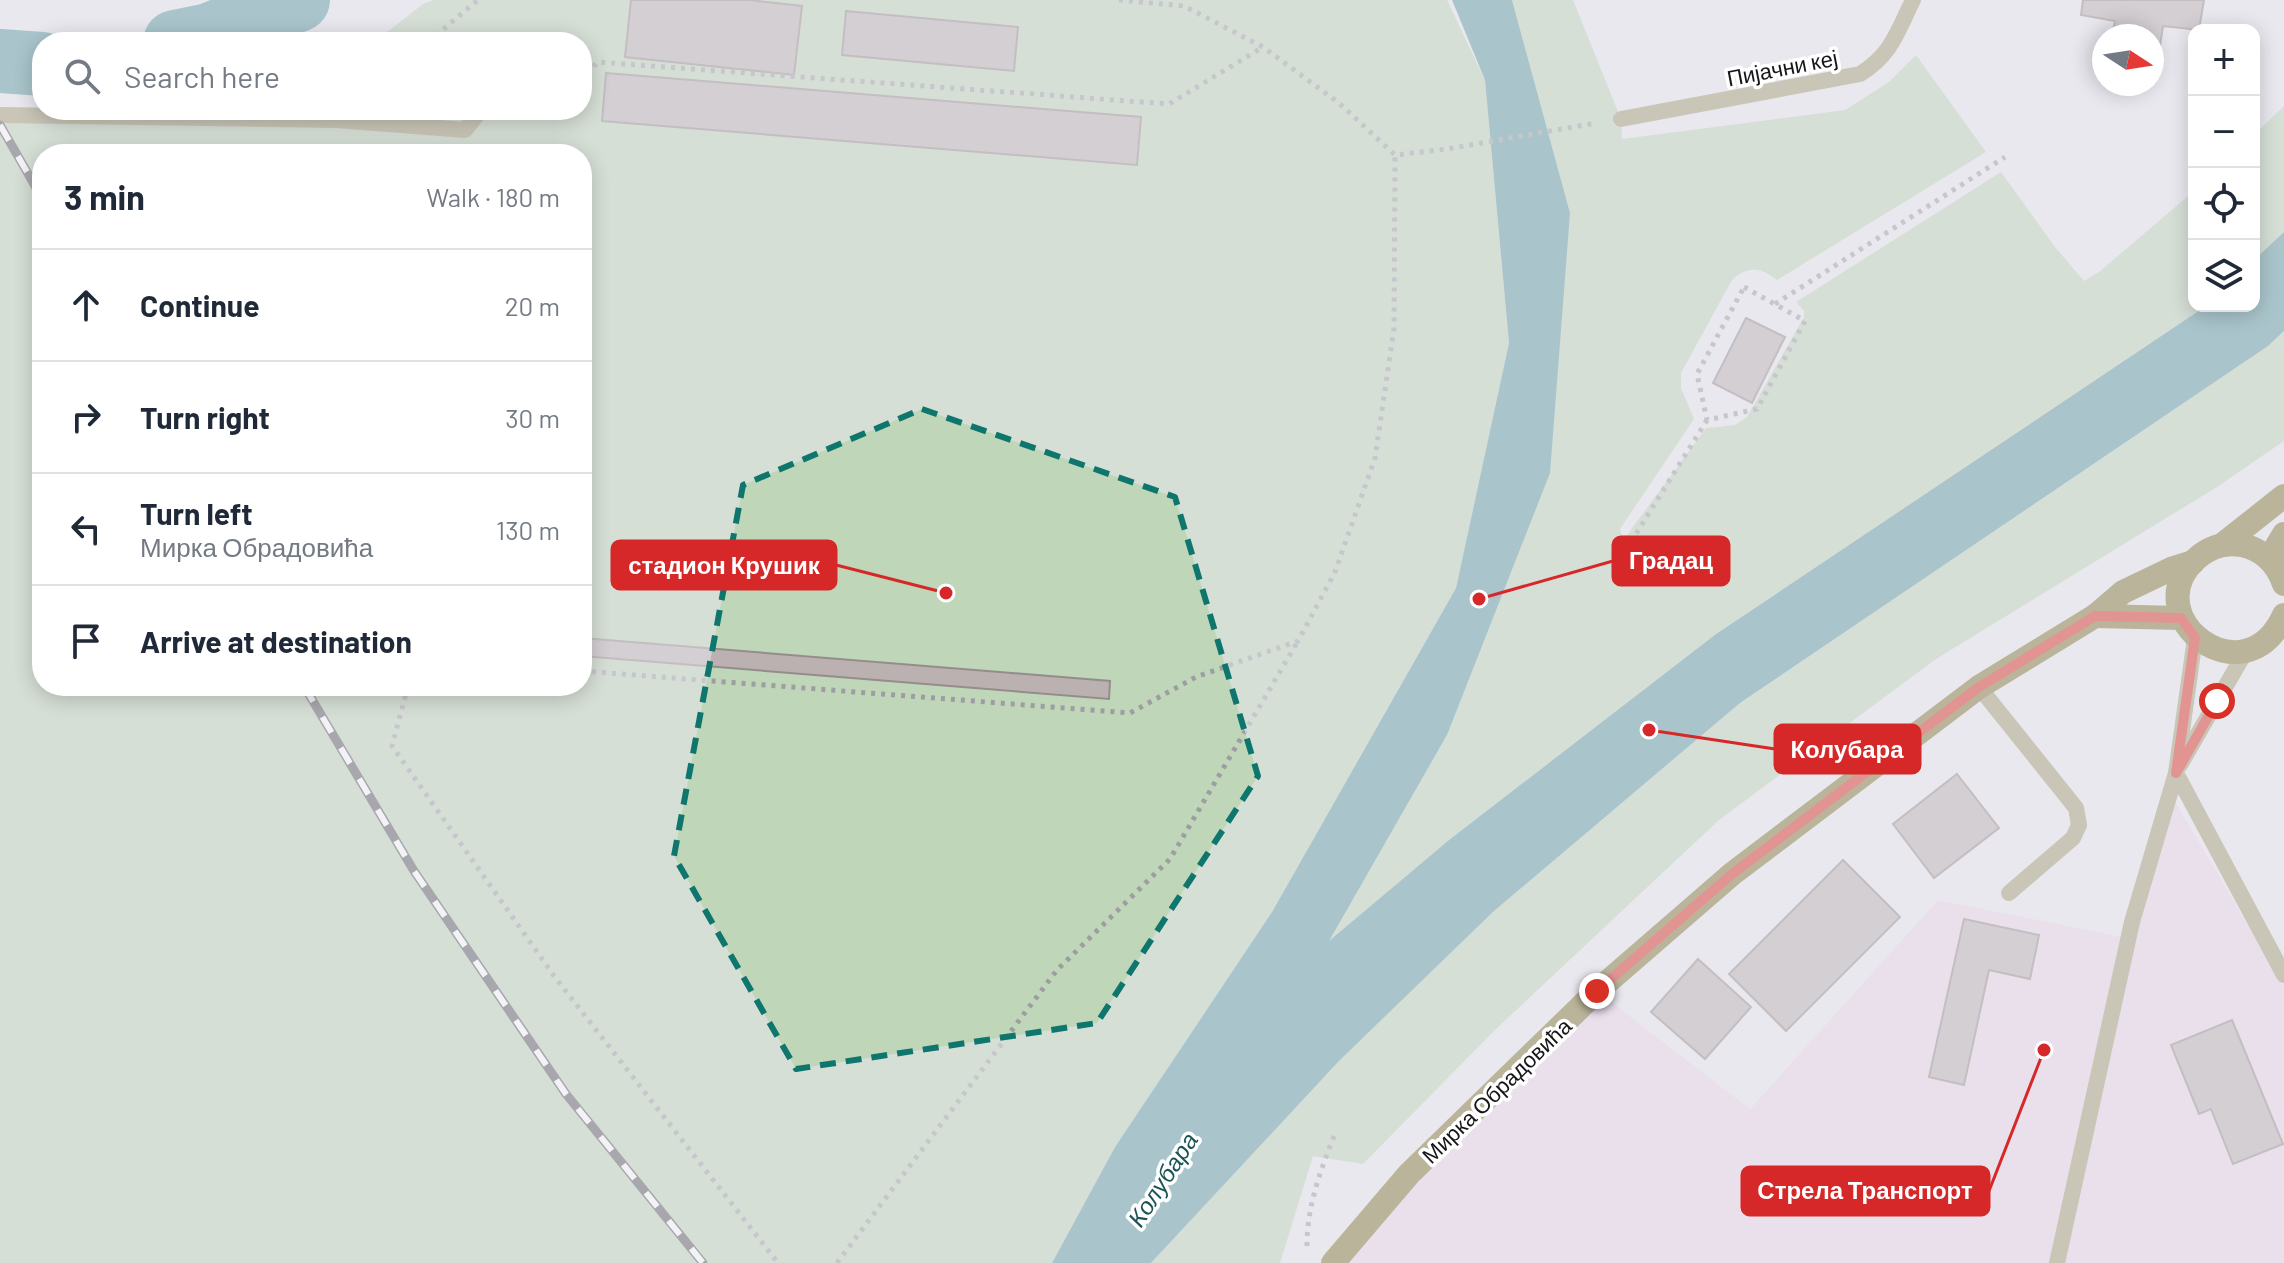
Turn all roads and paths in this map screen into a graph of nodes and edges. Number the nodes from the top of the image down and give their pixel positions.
1 (478, 0) edge
2 (1119, 0) edge
3 (1913, 0) edge
4 (440, 32) edge
5 (1263, 47) junction
6 (592, 69) edge
7 (0, 115) edge
8 (32, 115) edge
9 (1621, 119) joint
10 (336, 120) edge
11 (473, 120) edge
12 (1395, 155) junction
13 (2005, 157) dead end
14 (1775, 304) junction
15 (1707, 420) junction
16 (2284, 496) edge
17 (2284, 534) edge
18 (1631, 542) dead end
19 (2222, 545) junction
20 (2269, 559) junction
21 (2193, 562) junction
22 (2284, 584) edge
23 (2284, 615) edge
24 (2095, 616) junction
25 (2181, 618) junction
26 (2195, 638) junction
27 (1298, 641) junction
28 (2246, 651) junction
29 (592, 672) edge
30 (1979, 687) junction
31 (405, 696) edge
32 (2176, 773) junction
33 (2009, 893) dead end
34 (2284, 975) edge
35 (1334, 1136) dead end
36 (1307, 1250) dead end
37 (778, 1263) edge
38 (837, 1263) edge
39 (1333, 1263) edge
40 (2057, 1263) edge

1 - 4 path
2 - 5 path
3 - 9 lane, Пијачни кеј
5 - 6 path
5 - 12 path
7 - 8 lane
9 - 12 path
10 - 11 lane
12 - 27 path
13 - 14 path
14 - 15 path
14 - 15 path
15 - 18 path
16 - 19 street
17 - 20 street
19 - 20 street
19 - 21 street, Мирка Обрадовића
20 - 22 street
21 - 24 street, Мирка Обрадовића
21 - 25 street
23 - 28 street
24 - 25 street
24 - 30 street, Мирка Обрадовића
25 - 26 street
26 - 28 street
26 - 32 lane
27 - 29 path
27 - 38 path
28 - 32 lane
30 - 33 lane
30 - 39 street, Мирка Обрадовића
31 - 37 path
32 - 34 lane
32 - 40 lane
35 - 36 path

